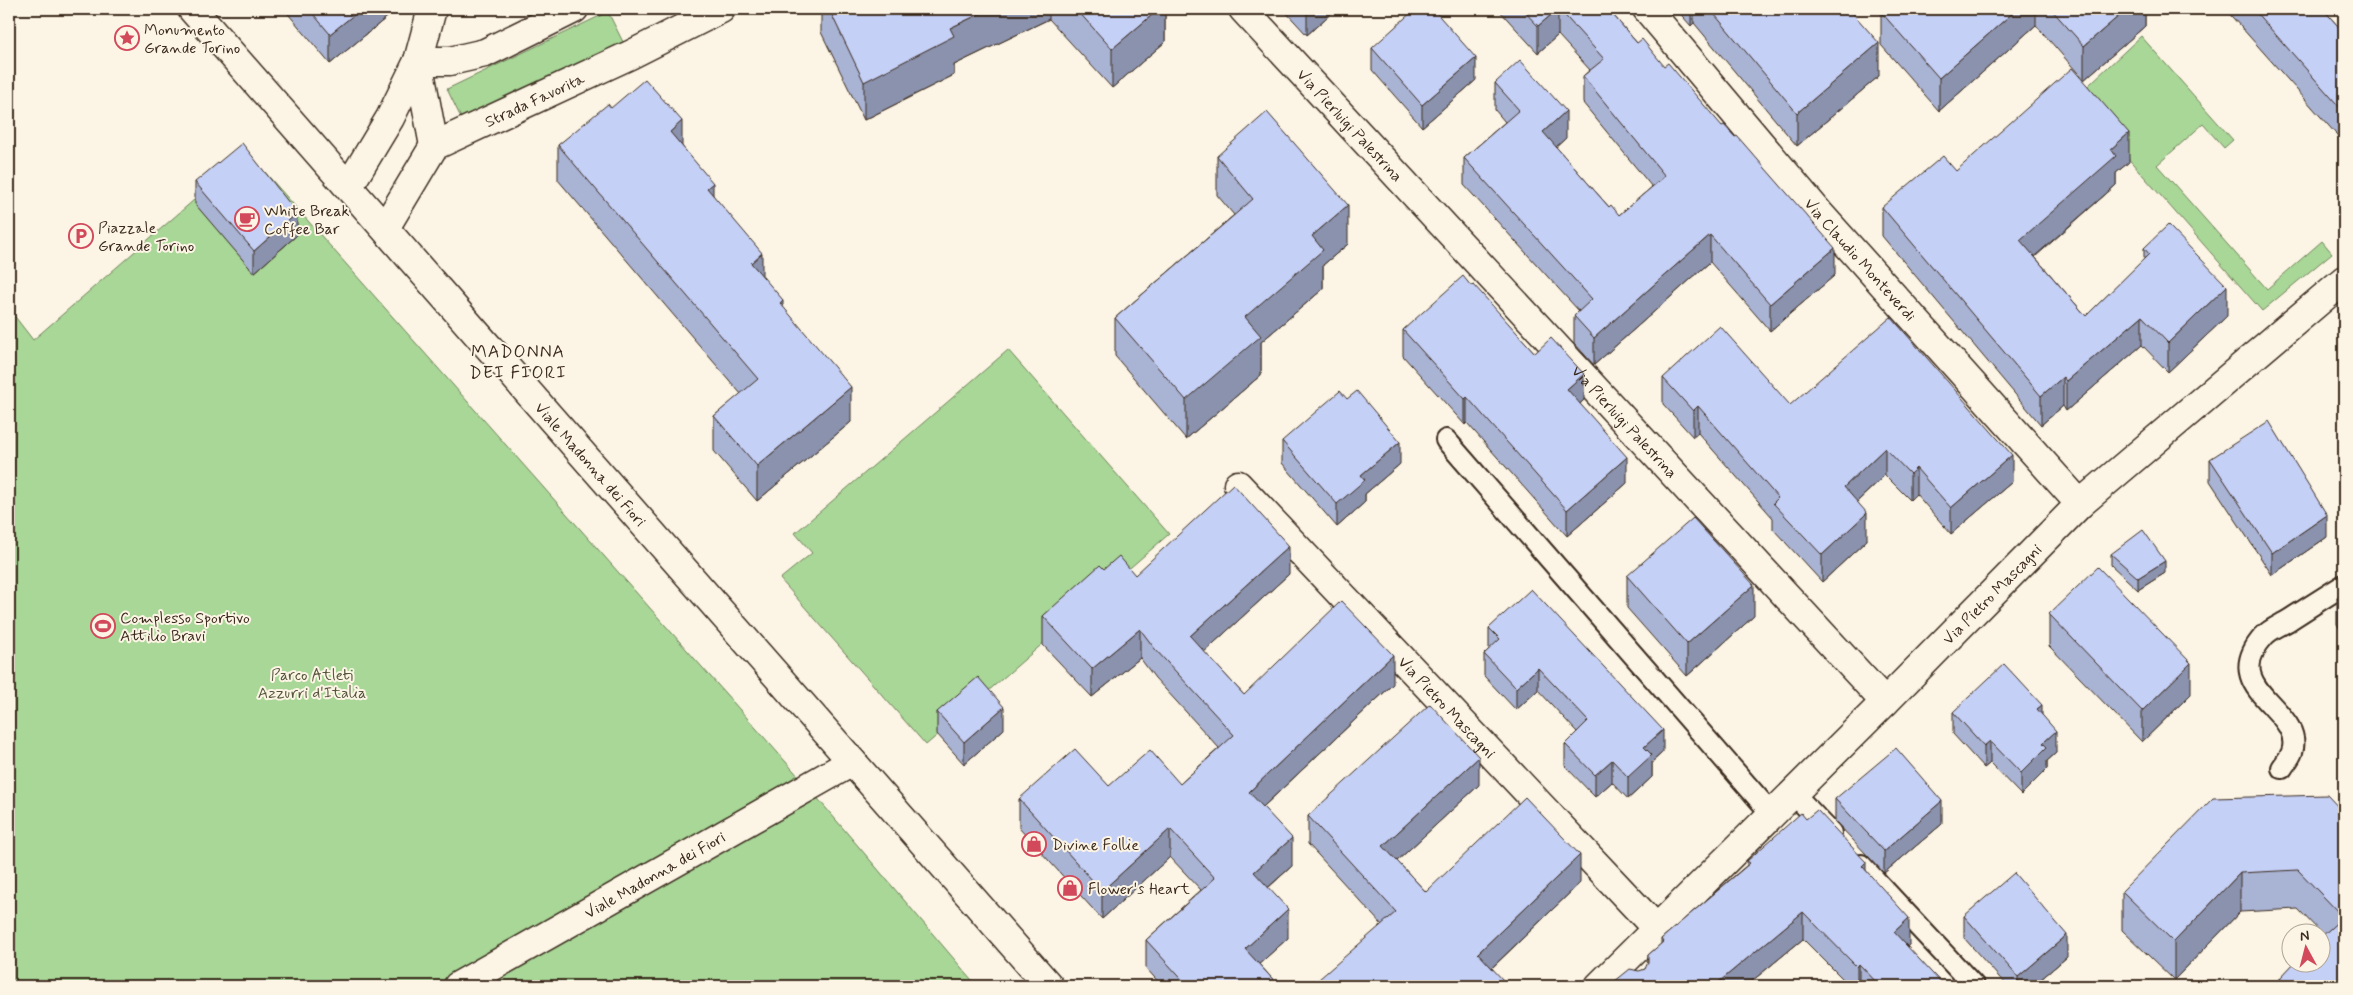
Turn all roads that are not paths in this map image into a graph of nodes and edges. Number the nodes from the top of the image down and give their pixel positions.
1 (192, 9) edge
2 (432, 9) edge
3 (574, 9) edge
4 (721, 9) edge
5 (1243, 9) edge
6 (1647, 9) edge
7 (418, 61) junction
8 (434, 146) junction
9 (349, 186) junction
10 (385, 228) junction
11 (2344, 280) edge
12 (1446, 440) dead end
13 (1238, 485) dead end
14 (2080, 504) junction
15 (2344, 585) edge
16 (1885, 702) junction
17 (852, 762) junction
18 (2282, 768) dead end
19 (1793, 793) junction
20 (1771, 813) junction
21 (1656, 928) junction
22 (458, 986) edge
23 (1048, 986) edge
24 (1599, 986) edge
25 (1974, 986) edge

1 - 9 street, Viale Madonna dei Fiori
2 - 7 street
3 - 7 street
4 - 8 street, Strada Favorita
5 - 16 street, Via Pierluigi Palestrina
6 - 14 street, Via Claudio Monteverdi
7 - 8 street
7 - 9 street
8 - 10 street
9 - 10 street, Viale Madonna dei Fiori
10 - 17 street, Viale Madonna dei Fiori
11 - 14 street, Via Pietro Mascagni
12 - 20 lane
13 - 21 street, Via Pietro Mascagni
14 - 16 street, Via Pietro Mascagni
15 - 18 lane
16 - 19 street, Via Pietro Mascagni
17 - 22 street, Viale Madonna dei Fiori
17 - 23 street, Viale Madonna dei Fiori
19 - 20 street, Via Pietro Mascagni
19 - 25 lane
20 - 21 street, Via Pietro Mascagni
21 - 24 street, Via Pietro Mascagni

